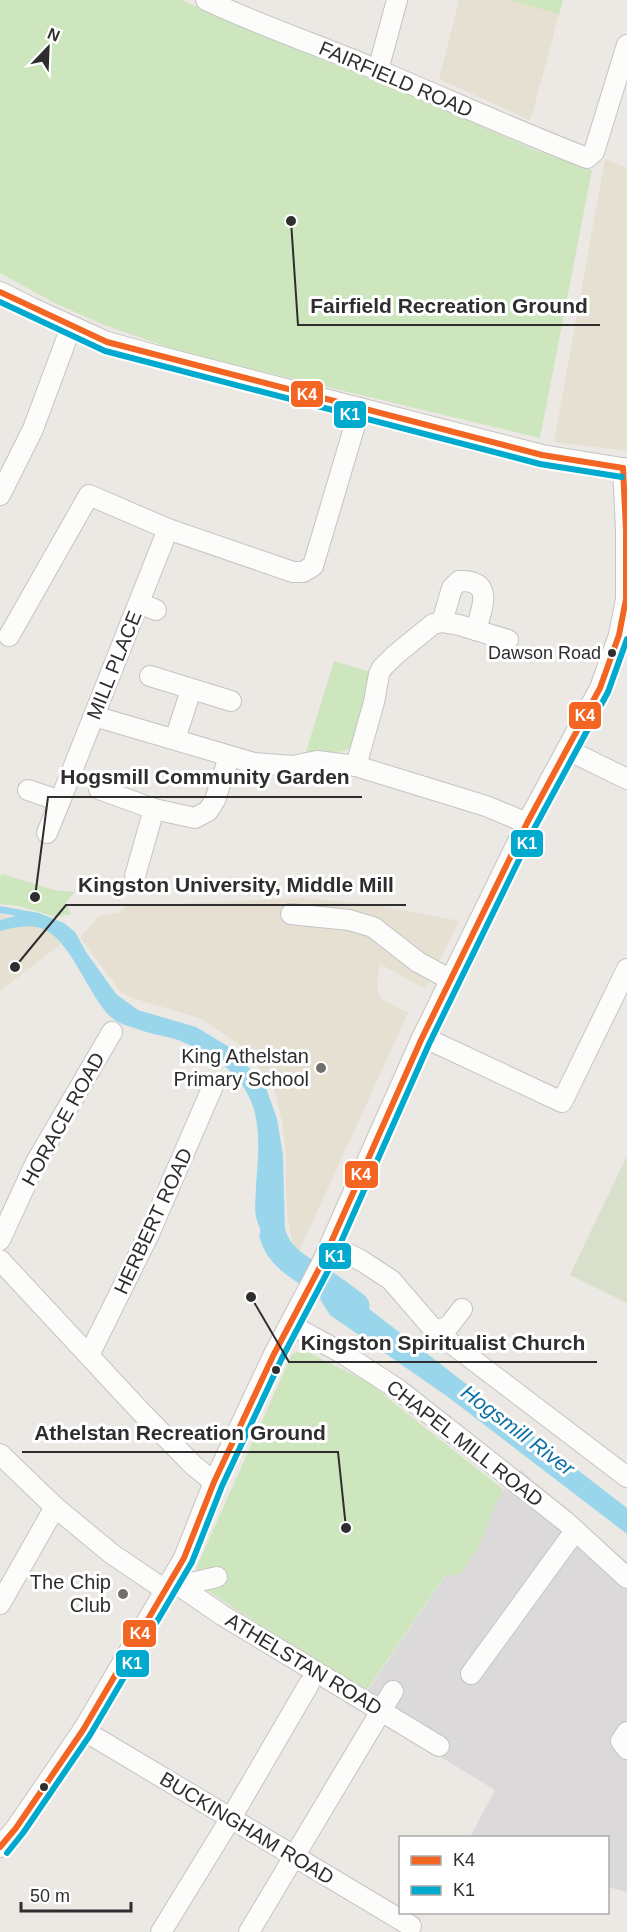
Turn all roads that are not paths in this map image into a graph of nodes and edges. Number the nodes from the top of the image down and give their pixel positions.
1 (206, 0) edge
2 (397, 0) edge
3 (230, 5) edge
4 (627, 45) edge
5 (378, 70) junction
6 (0, 292) edge
7 (71, 327) junction
8 (360, 408) junction
9 (625, 469) edge
10 (0, 495) edge
11 (168, 529) junction
12 (442, 622) junction
13 (476, 630) junction
14 (9, 636) dead end
15 (508, 640) dead end
16 (159, 679) dead end
17 (191, 690) junction
18 (222, 699) dead end
19 (94, 716) junction
20 (175, 739) junction
21 (568, 750) junction
22 (229, 757) junction
23 (356, 766) junction
24 (627, 779) edge
25 (99, 789) dead end
26 (28, 790) dead end
27 (60, 801) junction
28 (154, 809) junction
29 (527, 823) junction
30 (47, 833) dead end
31 (135, 876) dead end
32 (291, 914) dead end
33 (627, 969) edge
34 (451, 980) junction
35 (112, 1032) dead end
36 (421, 1040) junction
37 (213, 1086) dead end
38 (0, 1240) edge
39 (330, 1245) junction
40 (0, 1260) edge
41 (462, 1309) dead end
42 (291, 1325) junction
43 (435, 1331) junction
44 (89, 1355) junction
45 (0, 1454) edge
46 (627, 1477) edge
47 (214, 1482) junction
48 (55, 1507) junction
49 (575, 1531) junction
50 (217, 1577) dead end
51 (627, 1578) edge
52 (174, 1587) junction
53 (0, 1604) edge
54 (471, 1674) dead end
55 (309, 1684) dead end
56 (393, 1691) dead end
57 (382, 1711) junction
58 (83, 1730) junction
59 (627, 1732) edge
60 (439, 1746) dead end
61 (627, 1749) edge
62 (231, 1818) junction
63 (0, 1847) edge
64 (294, 1856) junction
65 (411, 1926) dead end
66 (161, 1932) edge
67 (249, 1932) edge

1 - 3 street, FAIRFIELD ROAD
2 - 5 street
3 - 5 street, FAIRFIELD ROAD
4 - 5 street, FAIRFIELD ROAD
6 - 7 street
7 - 8 street
7 - 10 street
8 - 9 street
8 - 11 street
9 - 21 street
11 - 14 street
11 - 19 street, MILL PLACE
12 - 13 street
12 - 13 street
12 - 23 street
13 - 15 street
16 - 17 street
17 - 18 street
17 - 20 street
19 - 20 street
19 - 27 street, MILL PLACE
20 - 22 street
21 - 24 street
21 - 29 street
22 - 23 street
22 - 28 street
23 - 29 street
25 - 28 street
26 - 27 street
27 - 30 street, MILL PLACE
28 - 31 street
29 - 34 street
32 - 34 street
33 - 36 street
34 - 36 street
35 - 38 street, HORACE ROAD
36 - 39 street
37 - 44 street, HERBERT ROAD
39 - 42 street
39 - 43 street
40 - 44 street
41 - 43 street
42 - 47 street
42 - 49 street, CHAPEL MILL ROAD
43 - 46 street
44 - 47 street
45 - 48 street, ATHELSTAN ROAD
47 - 52 street
48 - 52 street, ATHELSTAN ROAD
48 - 53 street
49 - 51 street, CHAPEL MILL ROAD
49 - 54 street
50 - 52 street
52 - 57 street, ATHELSTAN ROAD
52 - 58 street
55 - 62 street
56 - 57 street
57 - 60 street, ATHELSTAN ROAD
57 - 64 street
58 - 62 street, BUCKINGHAM ROAD
58 - 63 street
59 - 61 street
62 - 64 street, BUCKINGHAM ROAD
62 - 66 street
64 - 65 street, BUCKINGHAM ROAD
64 - 67 street

